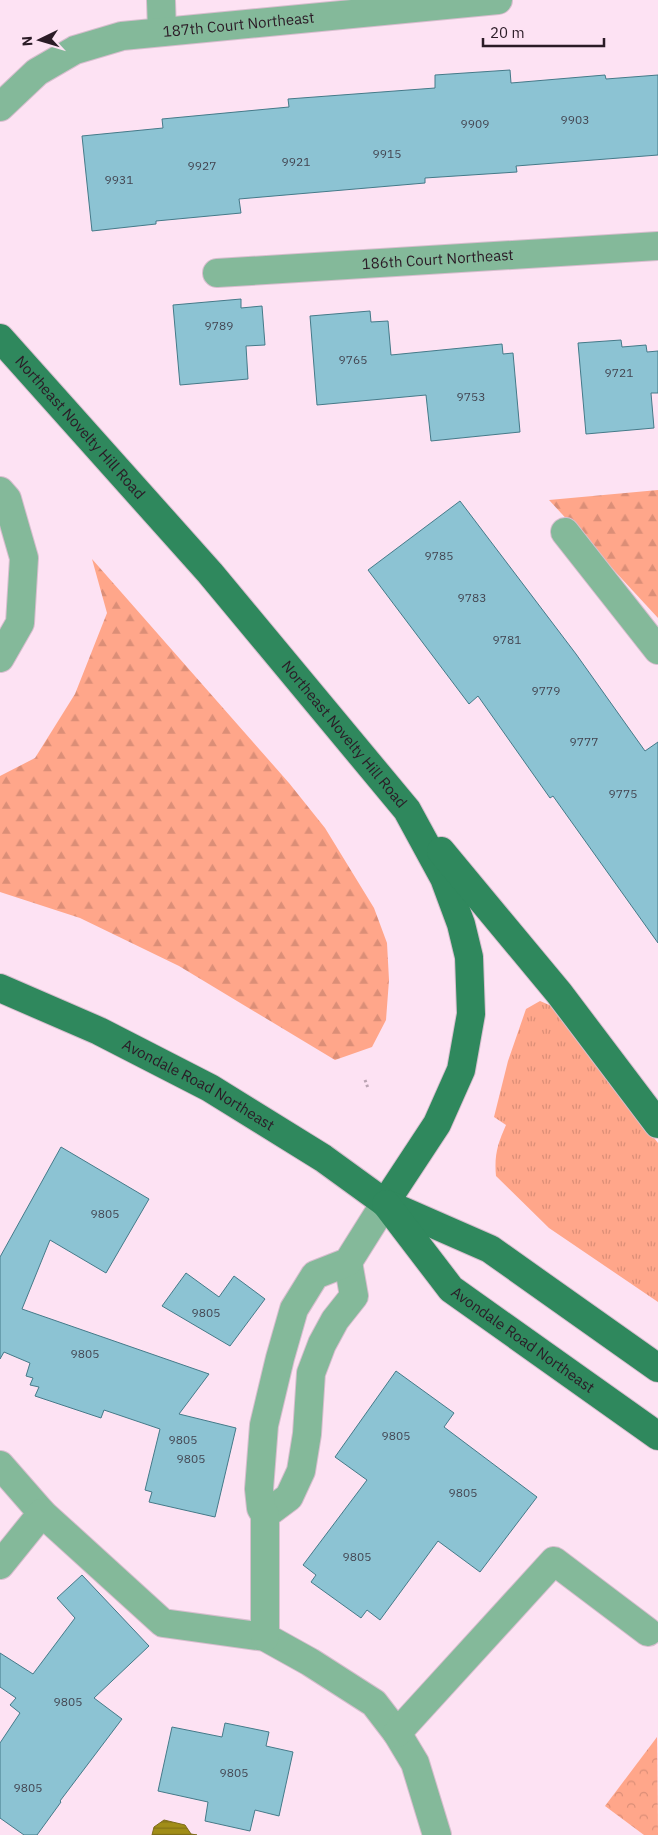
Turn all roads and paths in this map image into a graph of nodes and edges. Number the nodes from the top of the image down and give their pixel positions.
1 (161, 0) edge
2 (498, 0) edge
3 (162, 32) junction
4 (0, 107) edge
5 (658, 246) edge
6 (217, 272) dead end
7 (0, 338) edge
8 (0, 491) edge
9 (565, 532) dead end
10 (658, 650) edge
11 (0, 658) edge
12 (407, 810) junction
13 (0, 988) edge
14 (366, 1080) dead end
15 (368, 1088) dead end
16 (658, 1124) edge
17 (385, 1203) junction
18 (348, 1262) junction
19 (280, 1358) junction
20 (658, 1368) edge
21 (311, 1373) junction
22 (658, 1436) edge
23 (0, 1465) edge
24 (42, 1514) junction
25 (265, 1515) junction
26 (0, 1565) edge
27 (648, 1632) dead end
28 (265, 1637) junction
29 (397, 1733) junction
30 (437, 1835) edge

1 - 3 street
2 - 3 street, 187th Court Northeast
3 - 4 street, 187th Court Northeast
5 - 6 street, 186th Court Northeast
7 - 12 main road, Northeast Novelty Hill Road
8 - 11 street
9 - 10 street
12 - 16 main road
12 - 17 main road, Northeast Novelty Hill Road
13 - 17 main road, Avondale Road Northeast
14 - 15 path
17 - 18 street
17 - 20 main road, Avondale Road Northeast
17 - 22 main road, Avondale Road Northeast
18 - 19 street
18 - 21 street
19 - 21 street
19 - 25 street
21 - 25 street
23 - 24 street
24 - 26 street
24 - 28 street
25 - 28 street
27 - 29 street
28 - 29 street
29 - 30 street

